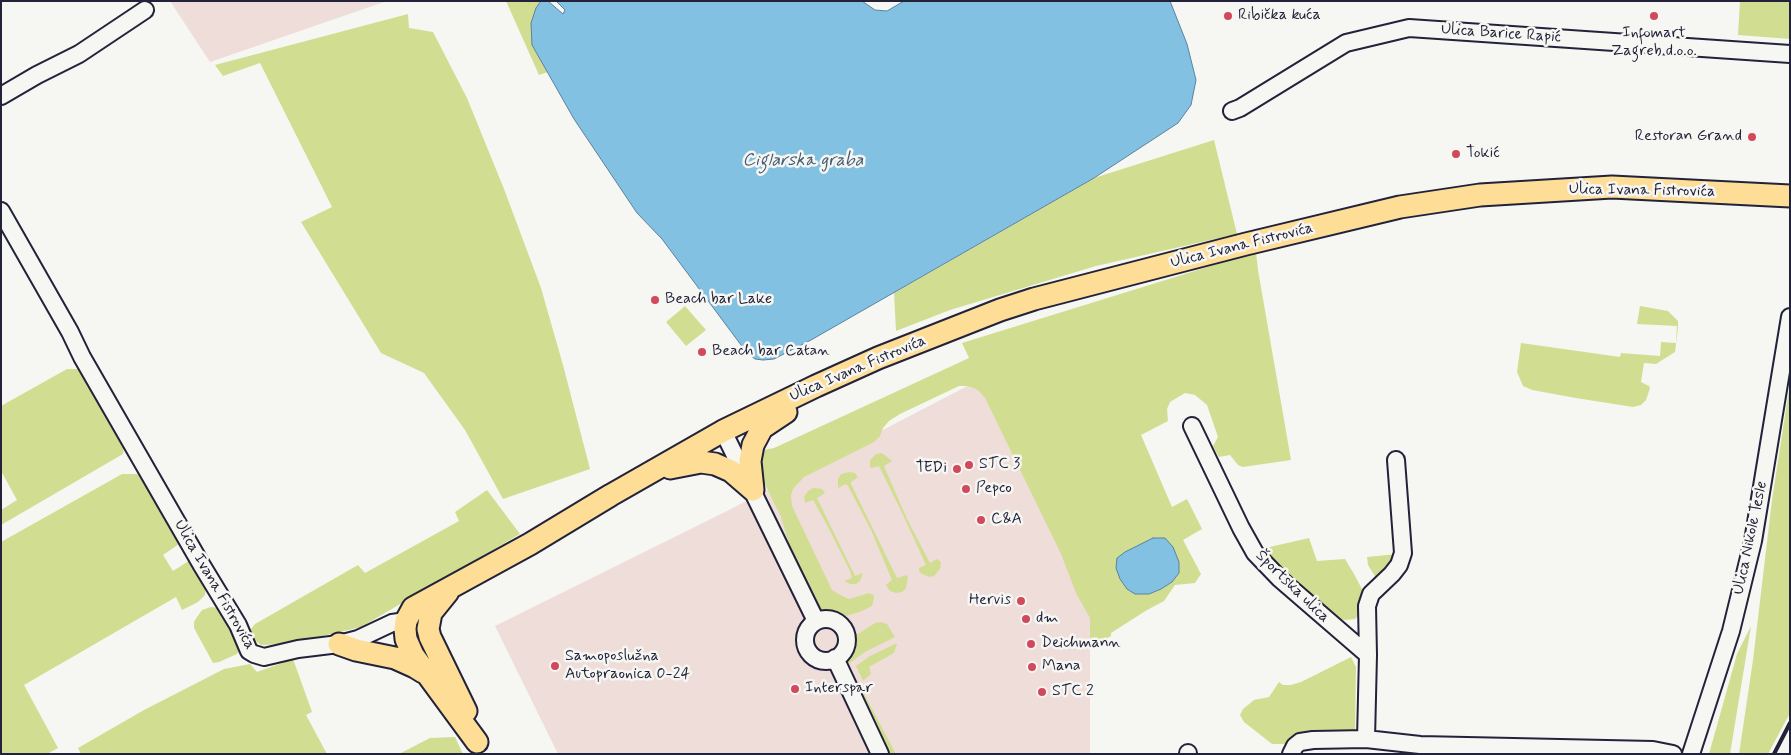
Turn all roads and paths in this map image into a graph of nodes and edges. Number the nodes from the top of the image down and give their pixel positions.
1 (145, 10) dead end
2 (1790, 54) edge
3 (1, 96) edge
4 (1232, 111) dead end
5 (1790, 196) edge
6 (1, 211) edge
7 (1790, 317) edge
8 (816, 386) junction
9 (1192, 426) dead end
10 (723, 431) junction
11 (1396, 460) dead end
12 (645, 475) junction
13 (752, 490) junction
14 (452, 588) junction
15 (406, 621) junction
16 (816, 621) junction
17 (430, 637) junction
18 (339, 644) junction
19 (1368, 655) junction
20 (835, 658) junction
21 (428, 675) junction
22 (1366, 739) junction
23 (480, 748) edge
24 (880, 754) edge
25 (1291, 754) edge
26 (1673, 754) edge
27 (1691, 754) edge

1 - 3 street
2 - 4 street, Ulica Barice Rapić
5 - 8 main road, Ulica Ivana Fistrovića
6 - 18 street, Ulica Ivana Fistrovića
7 - 27 street, Ulica Nikole Tesle
8 - 10 main road, Ulica Ivana Fistrovića
8 - 13 main road
9 - 19 street, Športska ulica
10 - 12 main road, Ulica Ivana Fistrovića
10 - 13 street
11 - 19 street
12 - 13 main road
12 - 14 main road, Ulica Ivana Fistrovića
13 - 16 street
14 - 15 main road, Ulica Ivana Fistrovića
14 - 17 main road
15 - 17 main road
15 - 18 street, Ulica Ivana Fistrovića
15 - 21 main road
16 - 20 street
16 - 20 street
17 - 23 main road
18 - 21 main road
19 - 22 street
20 - 24 street
21 - 23 main road
22 - 25 street
22 - 26 street

